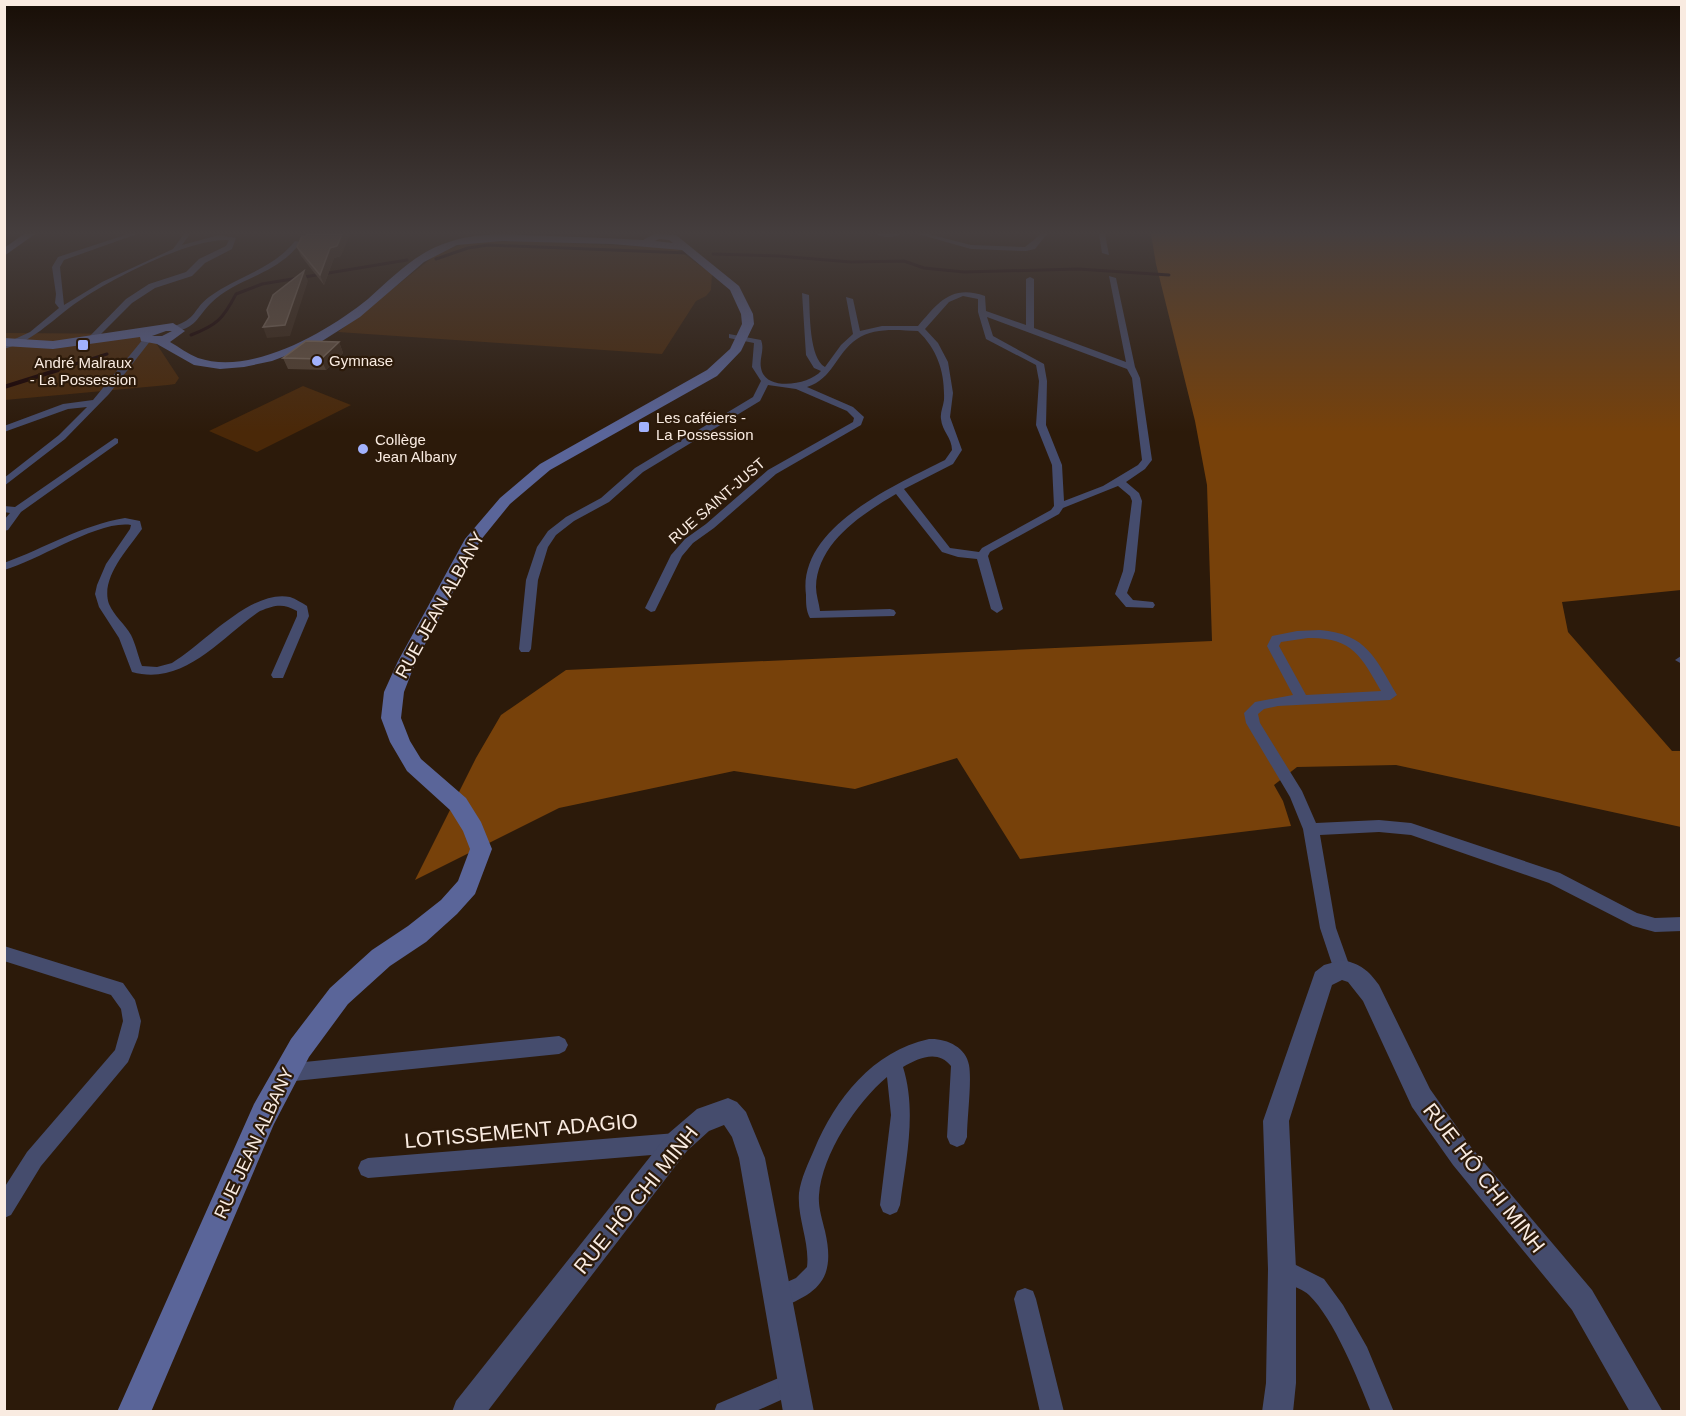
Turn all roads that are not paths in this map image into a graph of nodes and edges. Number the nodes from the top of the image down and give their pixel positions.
1 (59, 300) edge
2 (77, 300) edge
3 (130, 300) edge
4 (209, 300) edge
5 (364, 300) edge
6 (374, 300) edge
7 (742, 300) edge
8 (805, 300) edge
9 (849, 300) edge
10 (945, 300) edge
11 (982, 300) edge
12 (1030, 300) edge
13 (1117, 300) edge
14 (64, 309) junction
15 (982, 312) junction
16 (920, 329) junction
17 (1030, 329) junction
18 (175, 332) junction
19 (857, 335) junction
20 (151, 337) junction
21 (737, 337) junction
22 (90, 340) junction
23 (9, 344) edge
24 (1131, 367) junction
25 (827, 371) junction
26 (766, 380) junction
27 (778, 385) junction
28 (799, 387) junction
29 (757, 399) junction
30 (94, 403) junction
31 (4, 429) edge
32 (115, 441) dead end
33 (1119, 482) junction
34 (4, 483) edge
35 (898, 489) junction
36 (1059, 506) junction
37 (4, 509) edge
38 (17, 510) junction
39 (4, 528) edge
40 (982, 556) junction
41 (4, 567) edge
42 (1149, 605) dead end
43 (651, 608) dead end
44 (997, 609) dead end
45 (890, 613) dead end
46 (525, 649) dead end
47 (279, 675) dead end
48 (1302, 700) junction
49 (1311, 829) junction
50 (1682, 924) edge
51 (5, 954) edge
52 (1342, 970) junction
53 (559, 1045) dead end
54 (892, 1063) junction
55 (285, 1072) junction
56 (957, 1137) dead end
57 (678, 1142) junction
58 (368, 1168) dead end
59 (890, 1205) dead end
60 (4, 1208) edge
61 (1282, 1269) junction
62 (777, 1298) junction
63 (1025, 1299) dead end
64 (793, 1383) junction
65 (134, 1412) edge
66 (467, 1412) edge
67 (725, 1412) edge
68 (799, 1412) edge
69 (1052, 1412) edge
70 (1276, 1412) edge
71 (1383, 1412) edge
72 (1648, 1412) edge

1 - 14 street
2 - 14 street
3 - 22 street
4 - 18 street
5 - 18 main road
6 - 20 main road
7 - 21 main road
8 - 25 street
9 - 19 street
10 - 16 street
11 - 15 street
12 - 17 street
13 - 24 street
14 - 23 street
15 - 17 street
15 - 36 street
16 - 19 street
16 - 35 street
17 - 24 street
18 - 20 main road
19 - 25 street
20 - 22 main road
20 - 30 street
21 - 26 street
21 - 55 main road, RUE JEAN ALBANY
22 - 23 main road
24 - 33 street
25 - 28 street
26 - 27 street
26 - 29 street
27 - 28 street
27 - 29 street
28 - 43 street, RUE SAINT-JUST
29 - 46 street
30 - 31 street
30 - 34 street
32 - 38 street
33 - 36 street
33 - 42 street
35 - 40 street
35 - 45 street
36 - 40 street
37 - 38 street
38 - 39 street
40 - 44 street
41 - 47 street
48 - 48 street
48 - 49 street
49 - 50 street
49 - 52 street
51 - 60 street
52 - 61 street
52 - 72 street, RUE HÔ CHI MINH
53 - 55 street
54 - 56 street
54 - 59 street
54 - 62 street
55 - 65 main road, RUE JEAN ALBANY
57 - 58 street, LOTISSEMENT ADAGIO
57 - 62 street, RUE HÔ CHI MINH
57 - 66 street, RUE HÔ CHI MINH
61 - 70 street
61 - 71 street
62 - 64 street, RUE HÔ CHI MINH
63 - 69 street
64 - 67 street
64 - 68 street, RUE HÔ CHI MINH

